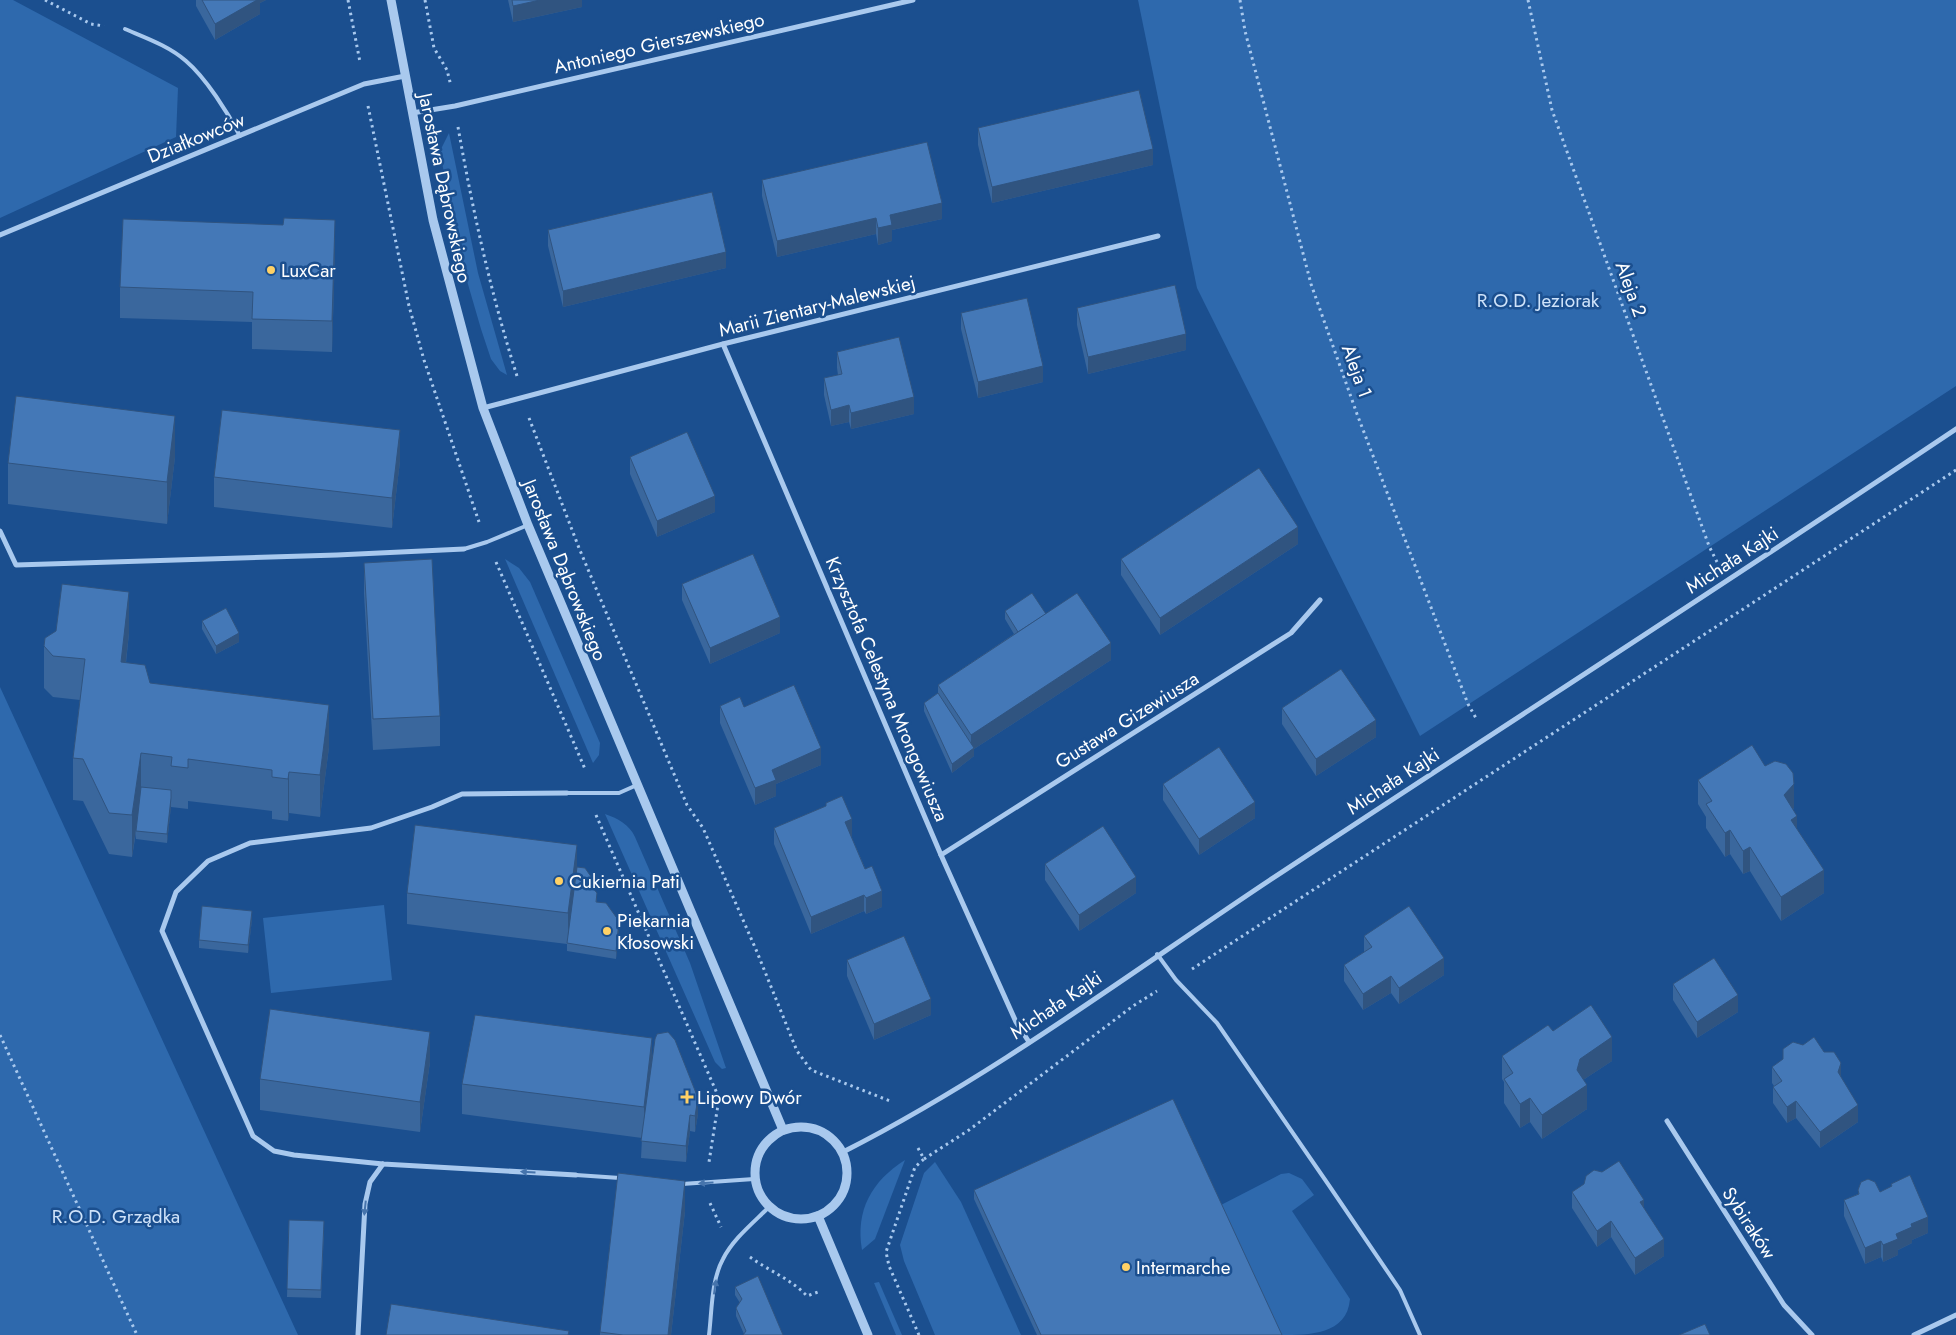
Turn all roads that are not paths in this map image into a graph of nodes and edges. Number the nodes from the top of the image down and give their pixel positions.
1 (391, 0) edge
2 (912, 0) edge
3 (125, 29) road end
4 (404, 76) junction
5 (412, 113) junction
6 (240, 136) junction
7 (0, 235) edge
8 (1158, 236) dead end
9 (724, 344) junction
10 (483, 408) junction
11 (1956, 429) edge
12 (528, 525) junction
13 (0, 530) edge
14 (464, 549) joint
15 (1320, 600) dead end
16 (636, 785) junction
17 (567, 793) joint
18 (941, 855) junction
19 (1158, 954) junction
20 (1029, 1042) junction
21 (1667, 1121) dead end
22 (783, 1130) junction
23 (843, 1152) junction
24 (383, 1164) junction
25 (576, 1175) joint
26 (622, 1179) edge
27 (754, 1179) junction
28 (677, 1183) edge
29 (769, 1207) junction
30 (818, 1216) junction
31 (1956, 1316) edge
32 (358, 1335) edge
33 (709, 1335) edge
34 (868, 1335) edge
35 (1420, 1335) edge
36 (1812, 1335) edge
37 (1914, 1335) edge

1 - 4 street, Jarosława Dąbrowskiego
2 - 5 street, Antoniego Gierszewskiego
3 - 6 lane
4 - 5 street, Jarosława Dąbrowskiego
4 - 6 street, Działkowców
5 - 10 street, Jarosława Dąbrowskiego
6 - 7 street, Działkowców
8 - 9 street, Marii Zientary-Malewskiej
9 - 10 street, Marii Zientary-Malewskiej
9 - 18 street, Krzysztofa Celestyna Mrongowiusza
10 - 12 street, Jarosława Dąbrowskiego
11 - 19 street, Michała Kajki
12 - 14 lane
12 - 16 street, Jarosława Dąbrowskiego
13 - 14 street
15 - 18 street, Gustawa Gizewiusza
16 - 17 lane
16 - 22 street, Jarosława Dąbrowskiego
17 - 24 street
18 - 20 street, Krzysztofa Celestyna Mrongowiusza
19 - 20 street, Michała Kajki
19 - 35 lane
20 - 23 street, Michała Kajki
21 - 36 street, Sybiraków
22 - 23 street
22 - 27 street
23 - 30 street
25 -> 24 street
24 -> 32 street
25 - 26 lane
27 -> 28 lane
27 - 29 street
29 - 30 street
33 -> 29 lane
30 - 34 street
31 - 37 street

